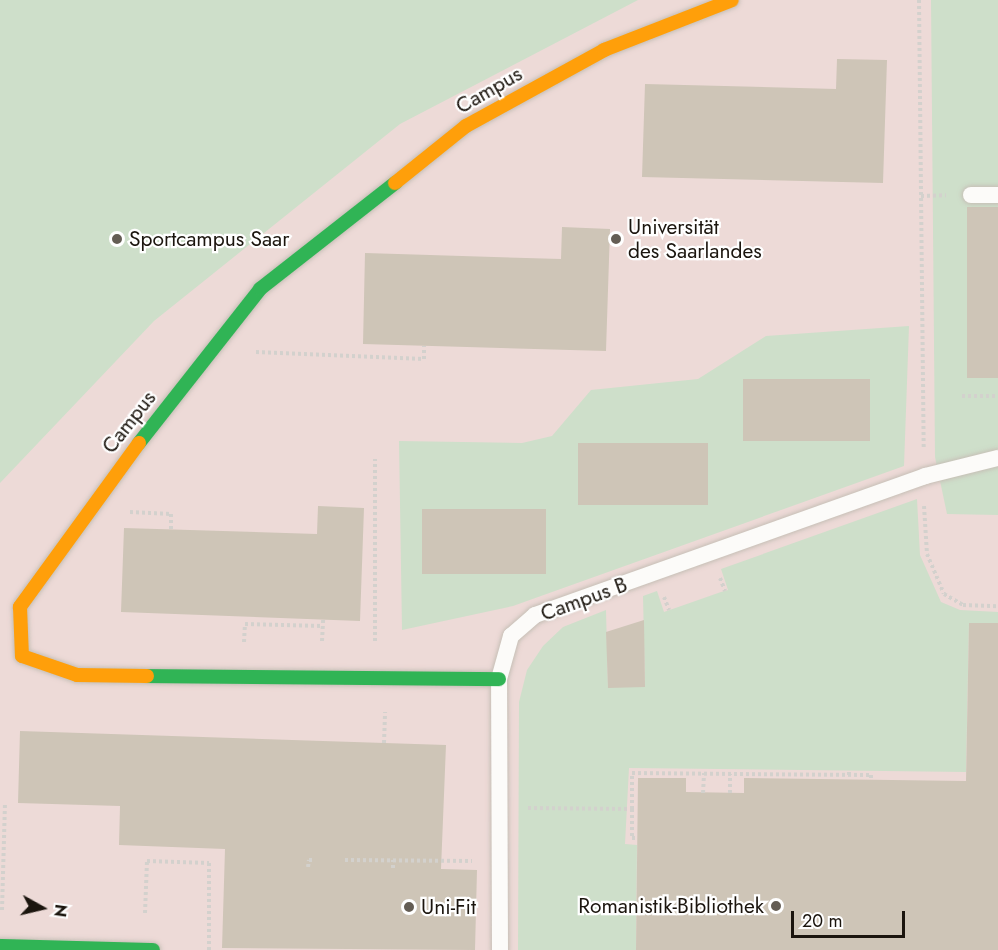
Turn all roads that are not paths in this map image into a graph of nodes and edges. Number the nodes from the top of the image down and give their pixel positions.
1 (732, 0) edge
2 (971, 195) dead end
3 (998, 195) edge
4 (998, 458) edge
5 (499, 679) junction
6 (0, 946) edge
7 (153, 950) edge
8 (500, 950) edge

1 - 5 street, Campus
2 - 3 lane
4 - 5 lane, Campus B
5 - 8 lane, Campus B
6 - 7 street

